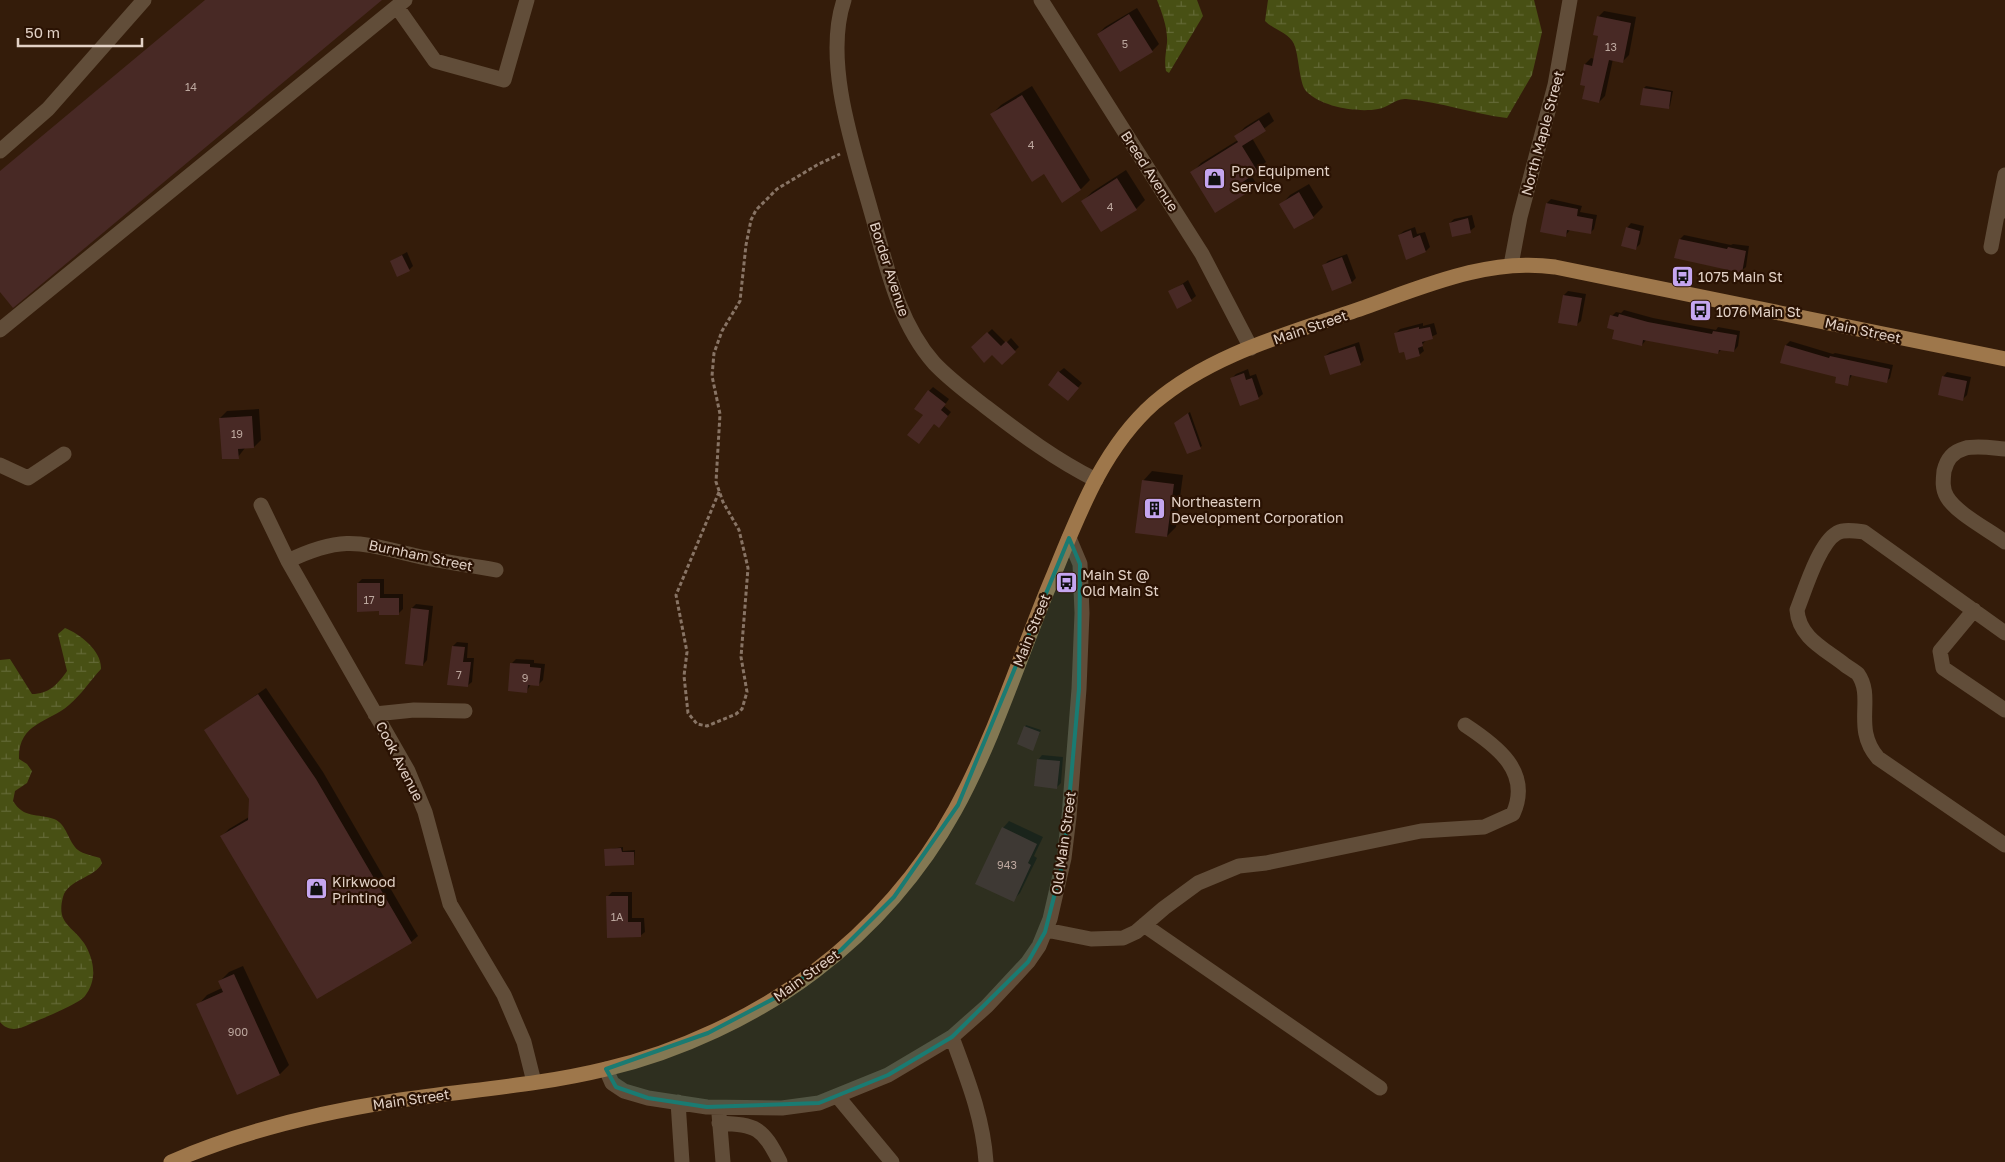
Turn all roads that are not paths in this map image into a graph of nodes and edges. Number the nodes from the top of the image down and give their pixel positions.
1 (144, 0) edge
2 (527, 0) edge
3 (844, 0) edge
4 (1041, 0) edge
5 (1570, 0) edge
6 (401, 4) edge
7 (0, 151) edge
8 (2005, 175) edge
9 (2002, 210) edge
10 (1991, 247) dead end
11 (1511, 265) junction
12 (0, 330) edge
13 (1251, 348) junction
14 (2005, 359) edge
15 (2005, 450) edge
16 (64, 454) dead end
17 (0, 465) edge
18 (1096, 480) junction
19 (261, 505) dead end
20 (1069, 538) junction
21 (2005, 542) edge
22 (288, 561) junction
23 (496, 570) dead end
24 (1974, 610) junction
25 (2005, 632) edge
26 (2005, 710) edge
27 (465, 711) dead end
28 (376, 714) junction
29 (1465, 725) dead end
30 (2005, 844) edge
31 (1144, 925) junction
32 (1046, 930) junction
33 (952, 1037) junction
34 (606, 1069) junction
35 (534, 1082) junction
36 (1380, 1088) dead end
37 (838, 1097) junction
38 (678, 1102) junction
39 (718, 1108) junction
40 (719, 1123) junction
41 (170, 1162) edge
42 (682, 1162) edge
43 (723, 1162) edge
44 (780, 1162) edge
45 (892, 1162) edge
46 (986, 1162) edge

1 - 7 street
2 - 6 street
3 - 18 street, Border Avenue
4 - 13 street, Breed Avenue
5 - 11 street, North Maple Street
6 - 12 street
8 - 9 street
9 - 10 street
11 - 13 main road, Main Street
11 - 14 main road, Main Street
13 - 18 main road, Main Street
15 - 21 street
16 - 17 street
18 - 20 main road, Main Street
19 - 22 street, Cook Avenue
20 - 32 street, Old Main Street
20 - 34 main road, Main Street
22 - 23 street, Burnham Street
22 - 28 street, Cook Avenue
24 - 25 street
24 - 26 street
24 - 30 street
27 - 28 street
28 - 35 street, Cook Avenue
29 - 31 street
31 - 32 street
31 - 36 street
32 - 33 street, Old Main Street
33 - 37 street, Old Main Street
33 - 46 street
34 - 35 main road, Main Street
34 - 38 street, Old Main Street
35 - 41 main road, Main Street
37 - 39 street, Old Main Street
37 - 45 street
38 - 39 street, Old Main Street
38 - 42 street
39 - 40 street
40 - 43 street
40 - 44 street

